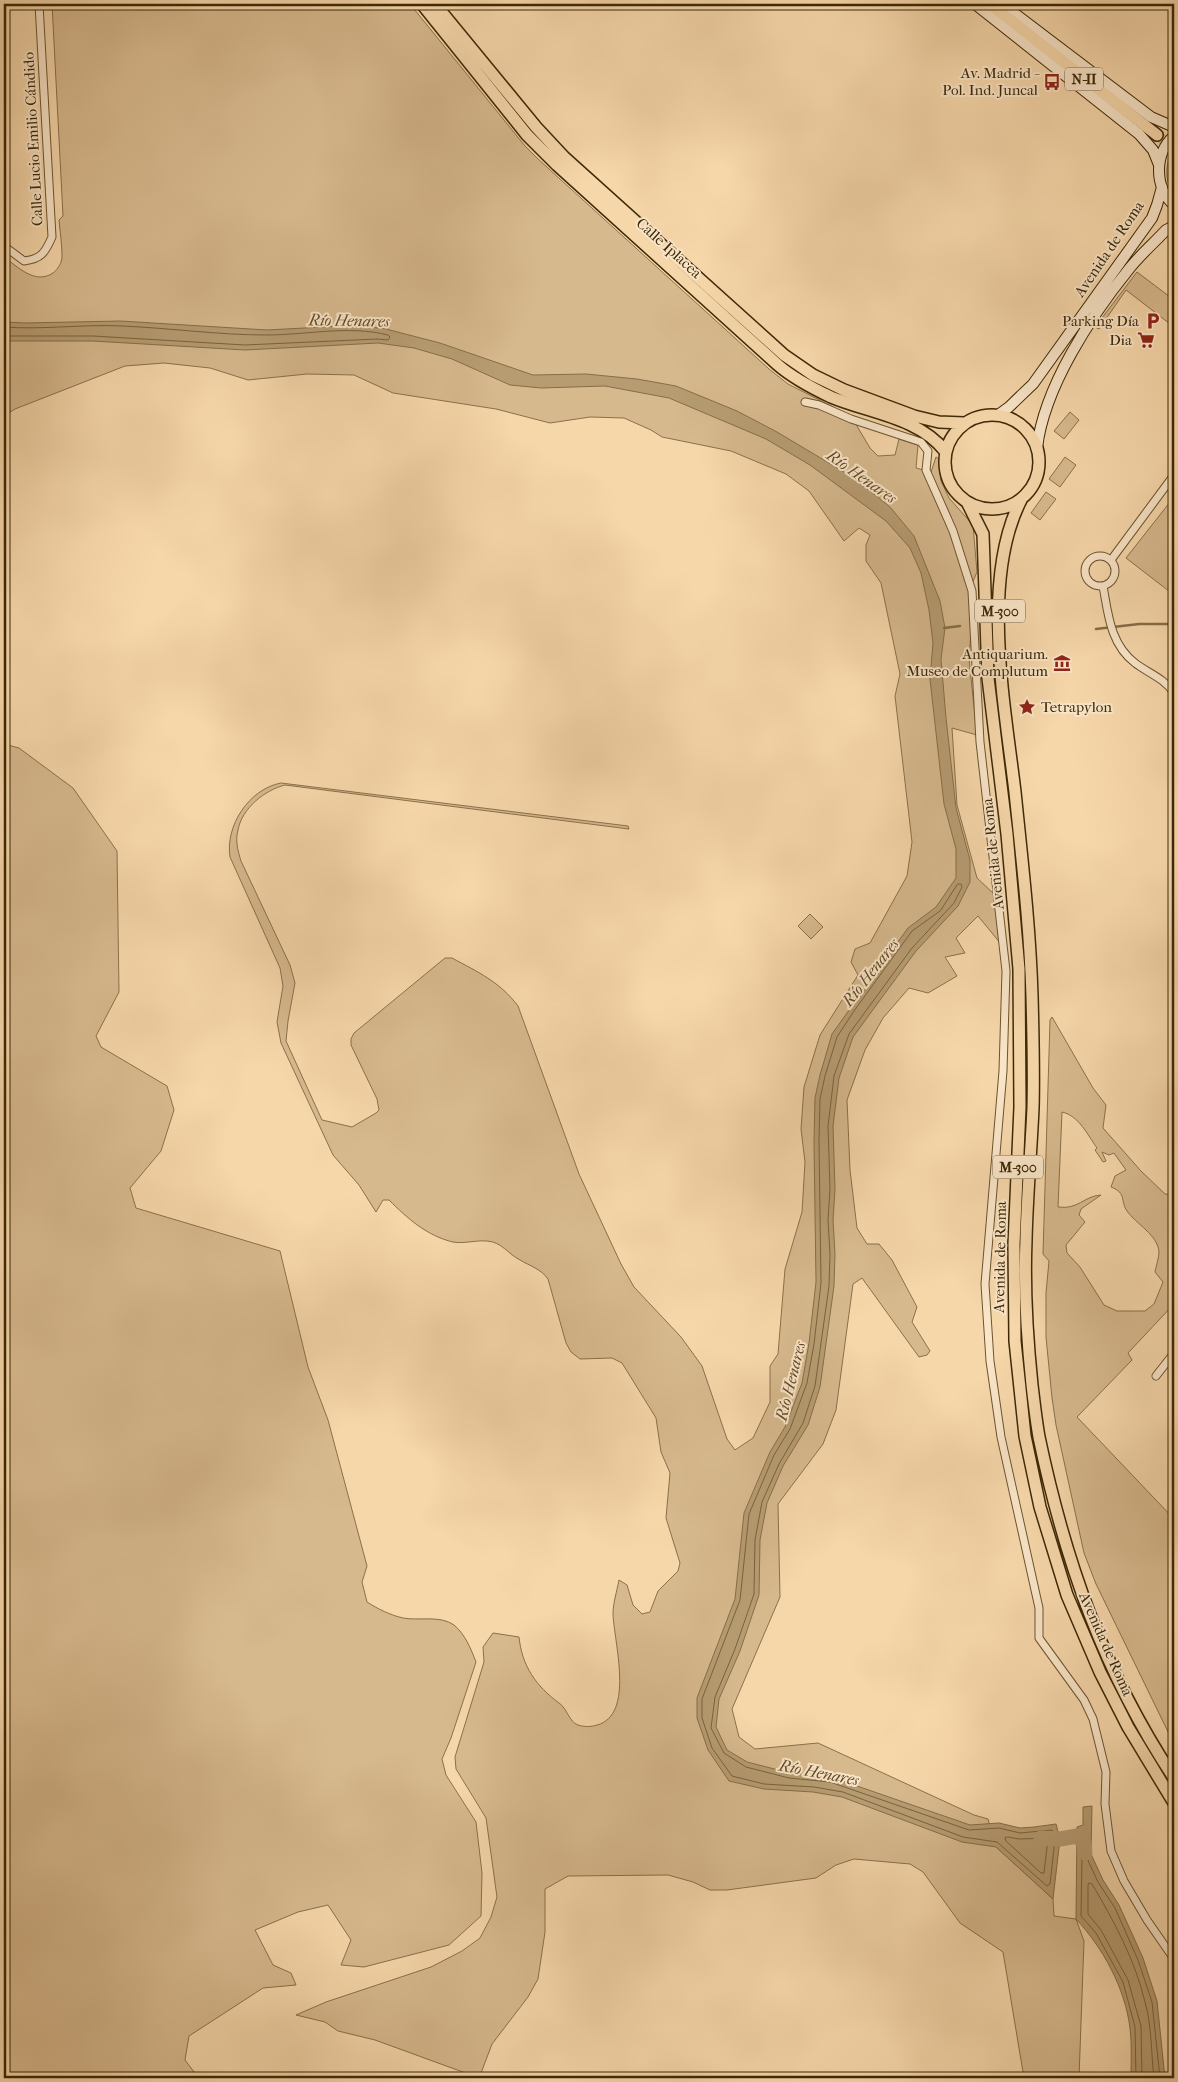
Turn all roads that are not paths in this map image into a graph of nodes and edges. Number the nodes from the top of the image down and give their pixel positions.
1 (39, 4) edge
2 (422, 4) edge
3 (435, 4) edge
4 (975, 4) edge
5 (985, 4) edge
6 (990, 4) edge
7 (1002, 4) edge
8 (1012, 22) junction
9 (1174, 127) edge
10 (1157, 135) tunnel mouth
11 (1174, 136) edge
12 (1159, 165) junction
13 (1162, 187) junction
14 (1174, 205) edge
15 (1174, 226) edge
16 (4, 246) edge
17 (805, 402) dead end
18 (998, 415) junction
19 (964, 423) junction
20 (1038, 448) junction
21 (945, 451) junction
22 (1174, 475) edge
23 (1022, 500) junction
24 (968, 504) junction
25 (1110, 560) junction
26 (1103, 586) junction
27 (1174, 693) edge
28 (1174, 1353) edge
29 (1156, 1376) dead end
30 (1174, 1778) edge
31 (1174, 1803) edge
32 (1174, 1959) edge

1 - 16 street, Calle Lucio Emilio Cándido
2 - 21 main road, Calle Iplacea
3 - 19 main road, Calle Iplacea
4 - 12 street
5 - 8 main road, N-II
6 - 8 main road, N-II
7 - 9 street
8 - 10 main road, N-II
11 - 12 street
12 - 13 street
13 - 14 street
13 - 18 street, Avenida de Roma
15 - 20 street, Avenida de Roma / M-300
17 - 32 street
18 - 19 main road
18 - 20 main road
19 - 21 main road
20 - 23 main road, M-300
21 - 24 main road, M-300
22 - 25 street
23 - 24 main road
23 - 30 main road, Avenida de Roma / M-300
24 - 31 main road, Avenida de Roma / M-300
25 - 26 street
25 - 26 street
26 - 27 street
28 - 29 street

